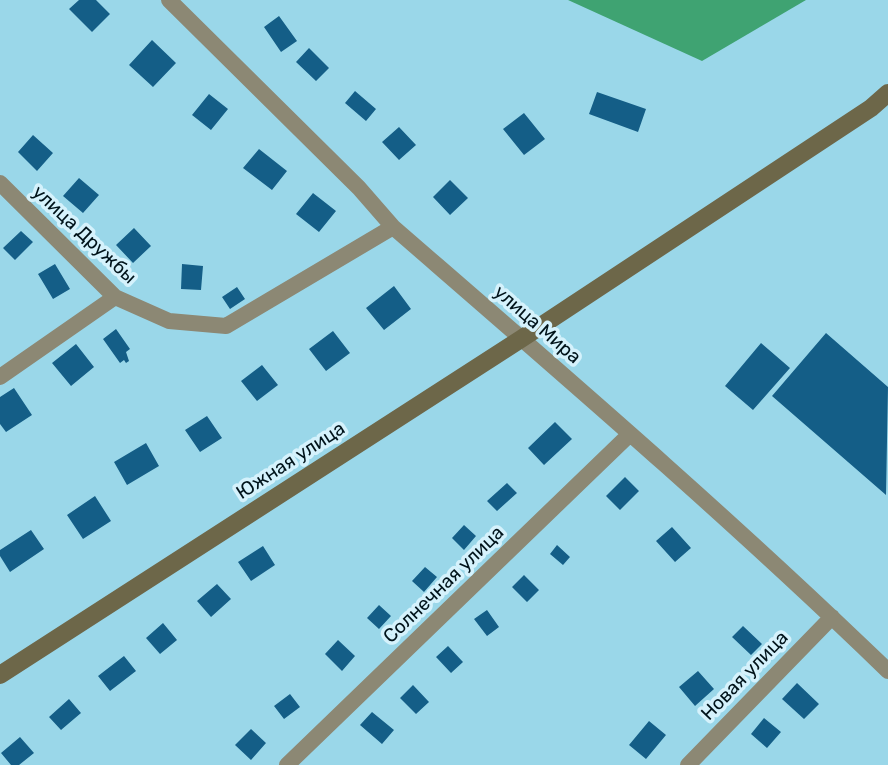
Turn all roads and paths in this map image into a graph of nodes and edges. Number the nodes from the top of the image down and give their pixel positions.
1 (169, 0) edge
2 (888, 93) edge
3 (0, 183) edge
4 (393, 227) junction
5 (115, 297) junction
6 (521, 338) junction
7 (0, 377) edge
8 (629, 435) junction
9 (832, 617) junction
10 (888, 671) edge
11 (0, 675) edge
12 (287, 765) edge
13 (688, 765) edge

1 - 4 street, улица Мира
2 - 6 main road, Южная улица
3 - 5 street, улица Дружбы
4 - 5 street, улица Дружбы
4 - 6 street, улица Мира
5 - 7 street
6 - 8 street, улица Мира
6 - 11 main road, Южная улица
8 - 9 street, улица Мира
8 - 12 street, Солнечная улица
9 - 10 street, улица Мира
9 - 13 street, Новая улица

